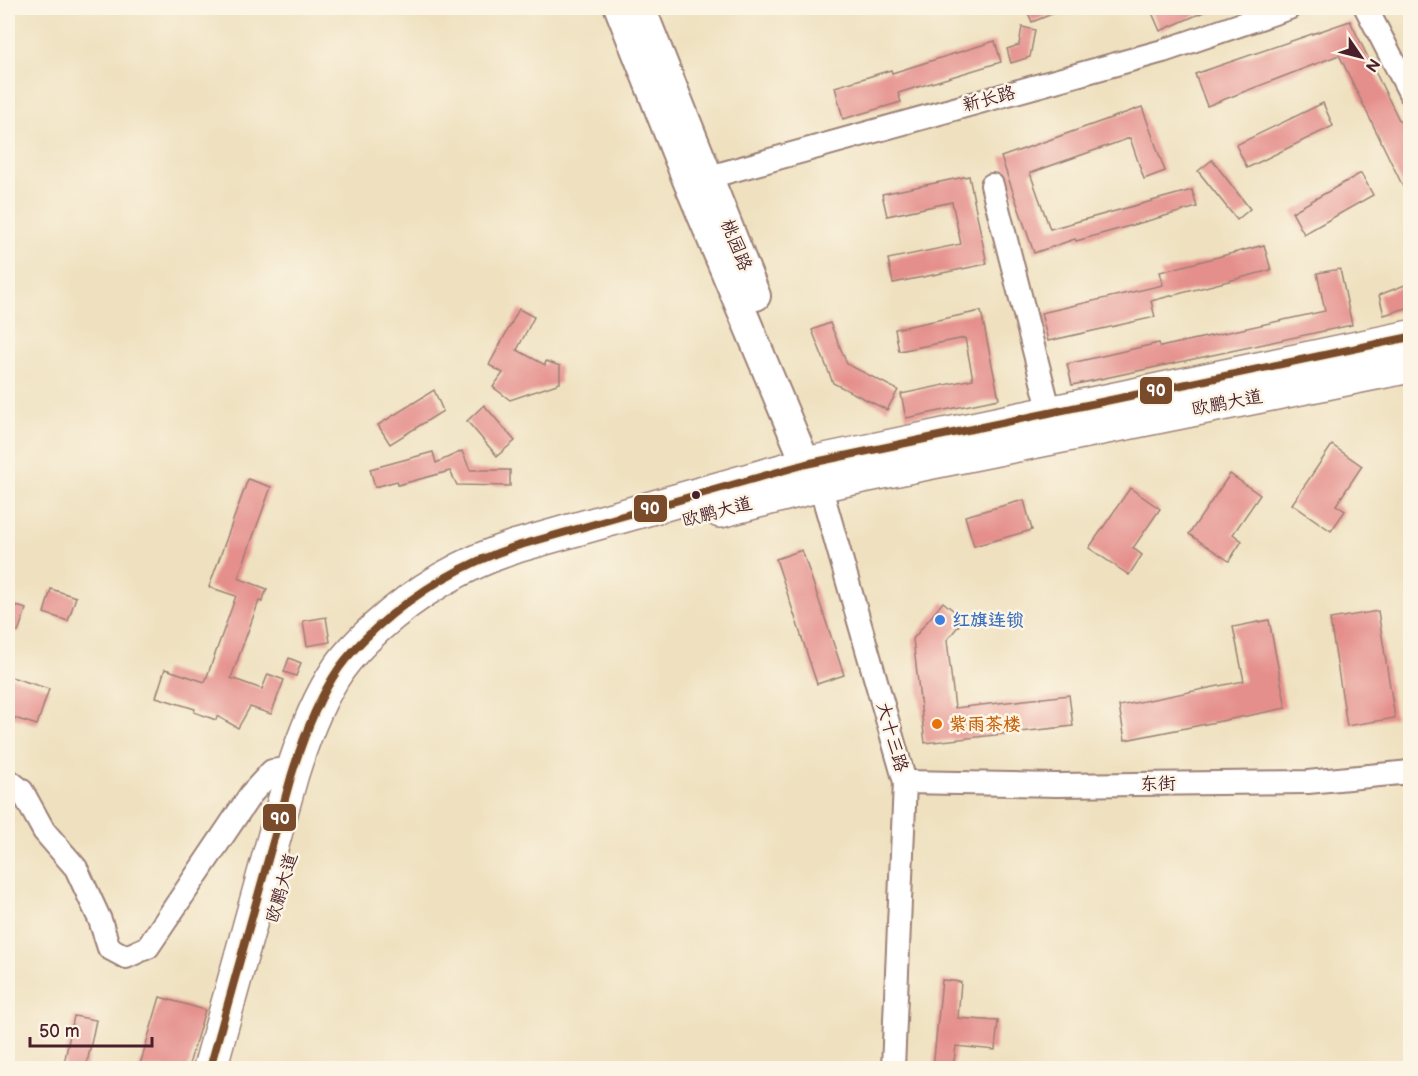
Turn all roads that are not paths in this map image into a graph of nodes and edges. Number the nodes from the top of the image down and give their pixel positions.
1 (619, 8) edge
2 (641, 8) edge
3 (1289, 8) edge
4 (1366, 8) edge
5 (1410, 93) edge
6 (698, 178) junction
7 (992, 185) dead end
8 (1410, 337) edge
9 (1410, 366) edge
10 (1050, 413) junction
11 (818, 476) junction
12 (294, 768) junction
13 (1410, 772) edge
14 (8, 780) edge
15 (905, 782) junction
16 (210, 1068) edge
17 (231, 1068) edge
18 (893, 1068) edge

1 - 6 main road
2 - 6 main road, 桃园路
3 - 6 street, 新长路
4 - 5 street
6 - 11 main road, 桃园路
7 - 10 street
8 - 10 highway, 欧鹏大道
9 - 11 highway, 欧鹏大道
10 - 11 highway, 欧鹏大道
11 - 12 highway
11 - 15 street, 大十三路
11 - 17 highway, 欧鹏大道
12 - 14 street
12 - 16 highway
13 - 15 street, 东街
15 - 18 street, 大十三路

